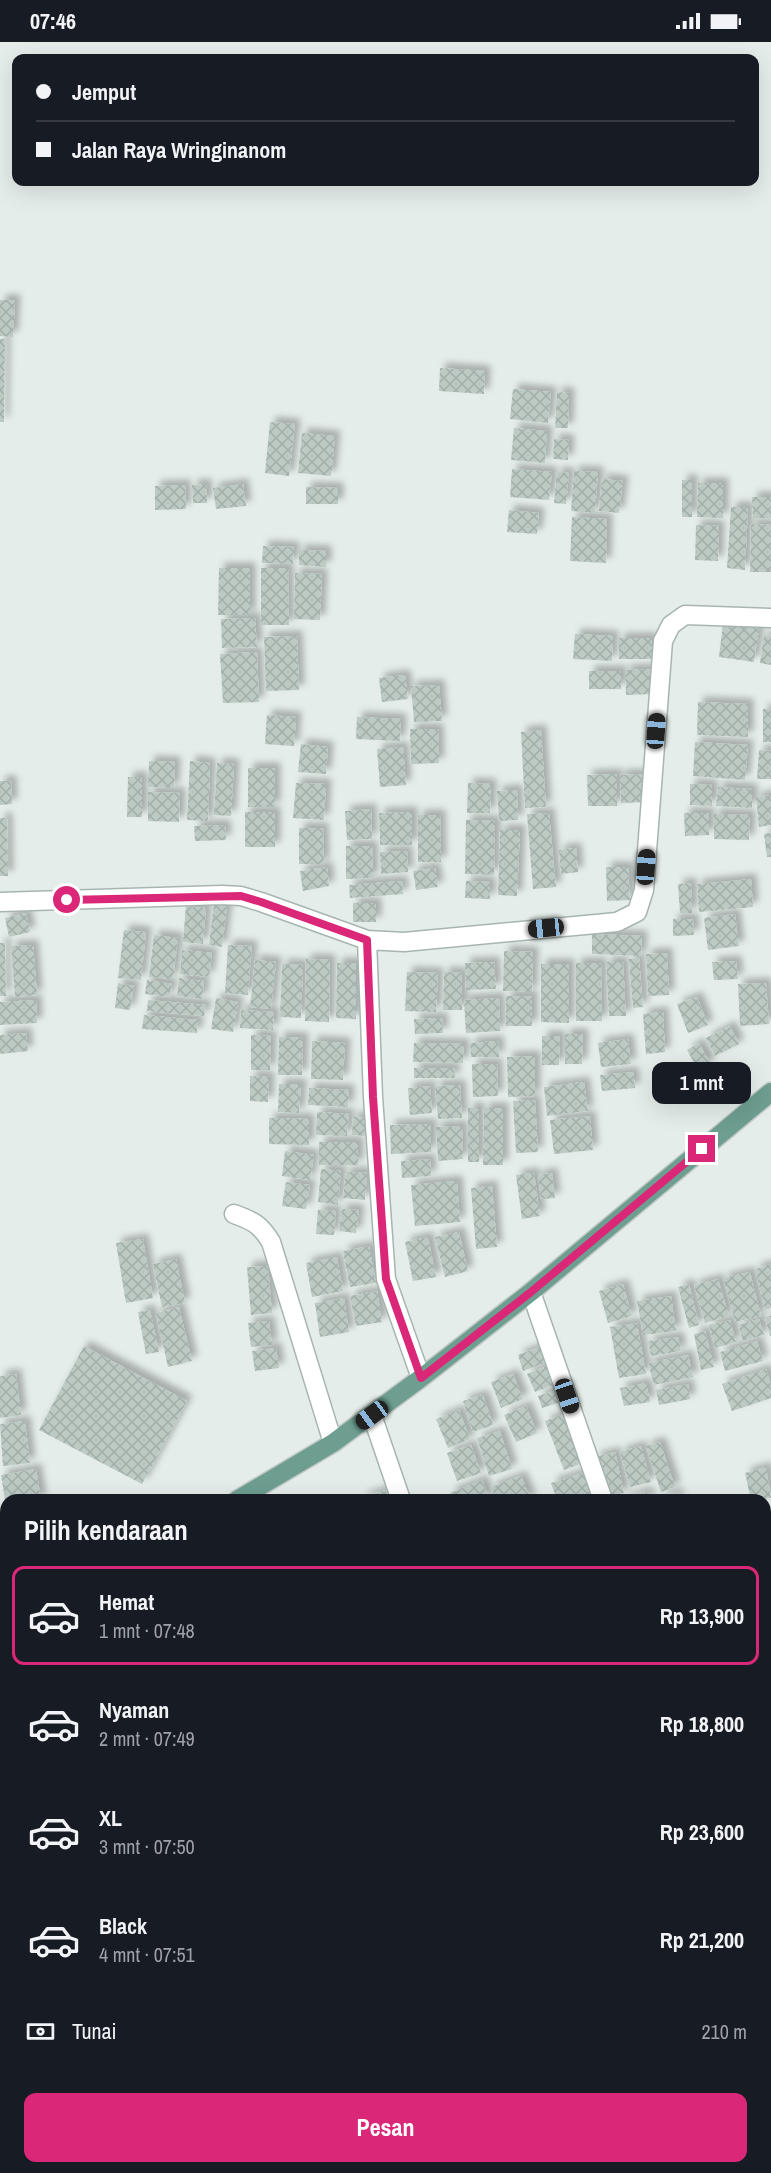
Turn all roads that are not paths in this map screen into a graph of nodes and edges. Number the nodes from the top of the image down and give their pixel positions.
1 (771, 618) edge
2 (0, 902) edge
3 (367, 940) junction
4 (771, 1092) edge
5 (234, 1214) dead end
6 (531, 1292) junction
7 (421, 1378) junction
8 (372, 1415) junction
9 (333, 1443) junction
10 (247, 1494) edge
11 (399, 1494) edge
12 (601, 1494) edge

1 - 3 street
2 - 3 street
3 - 7 street
4 - 6 main road
5 - 9 street
6 - 7 main road
6 - 12 street
7 - 8 main road
8 - 9 main road
8 - 11 street
9 - 10 main road

